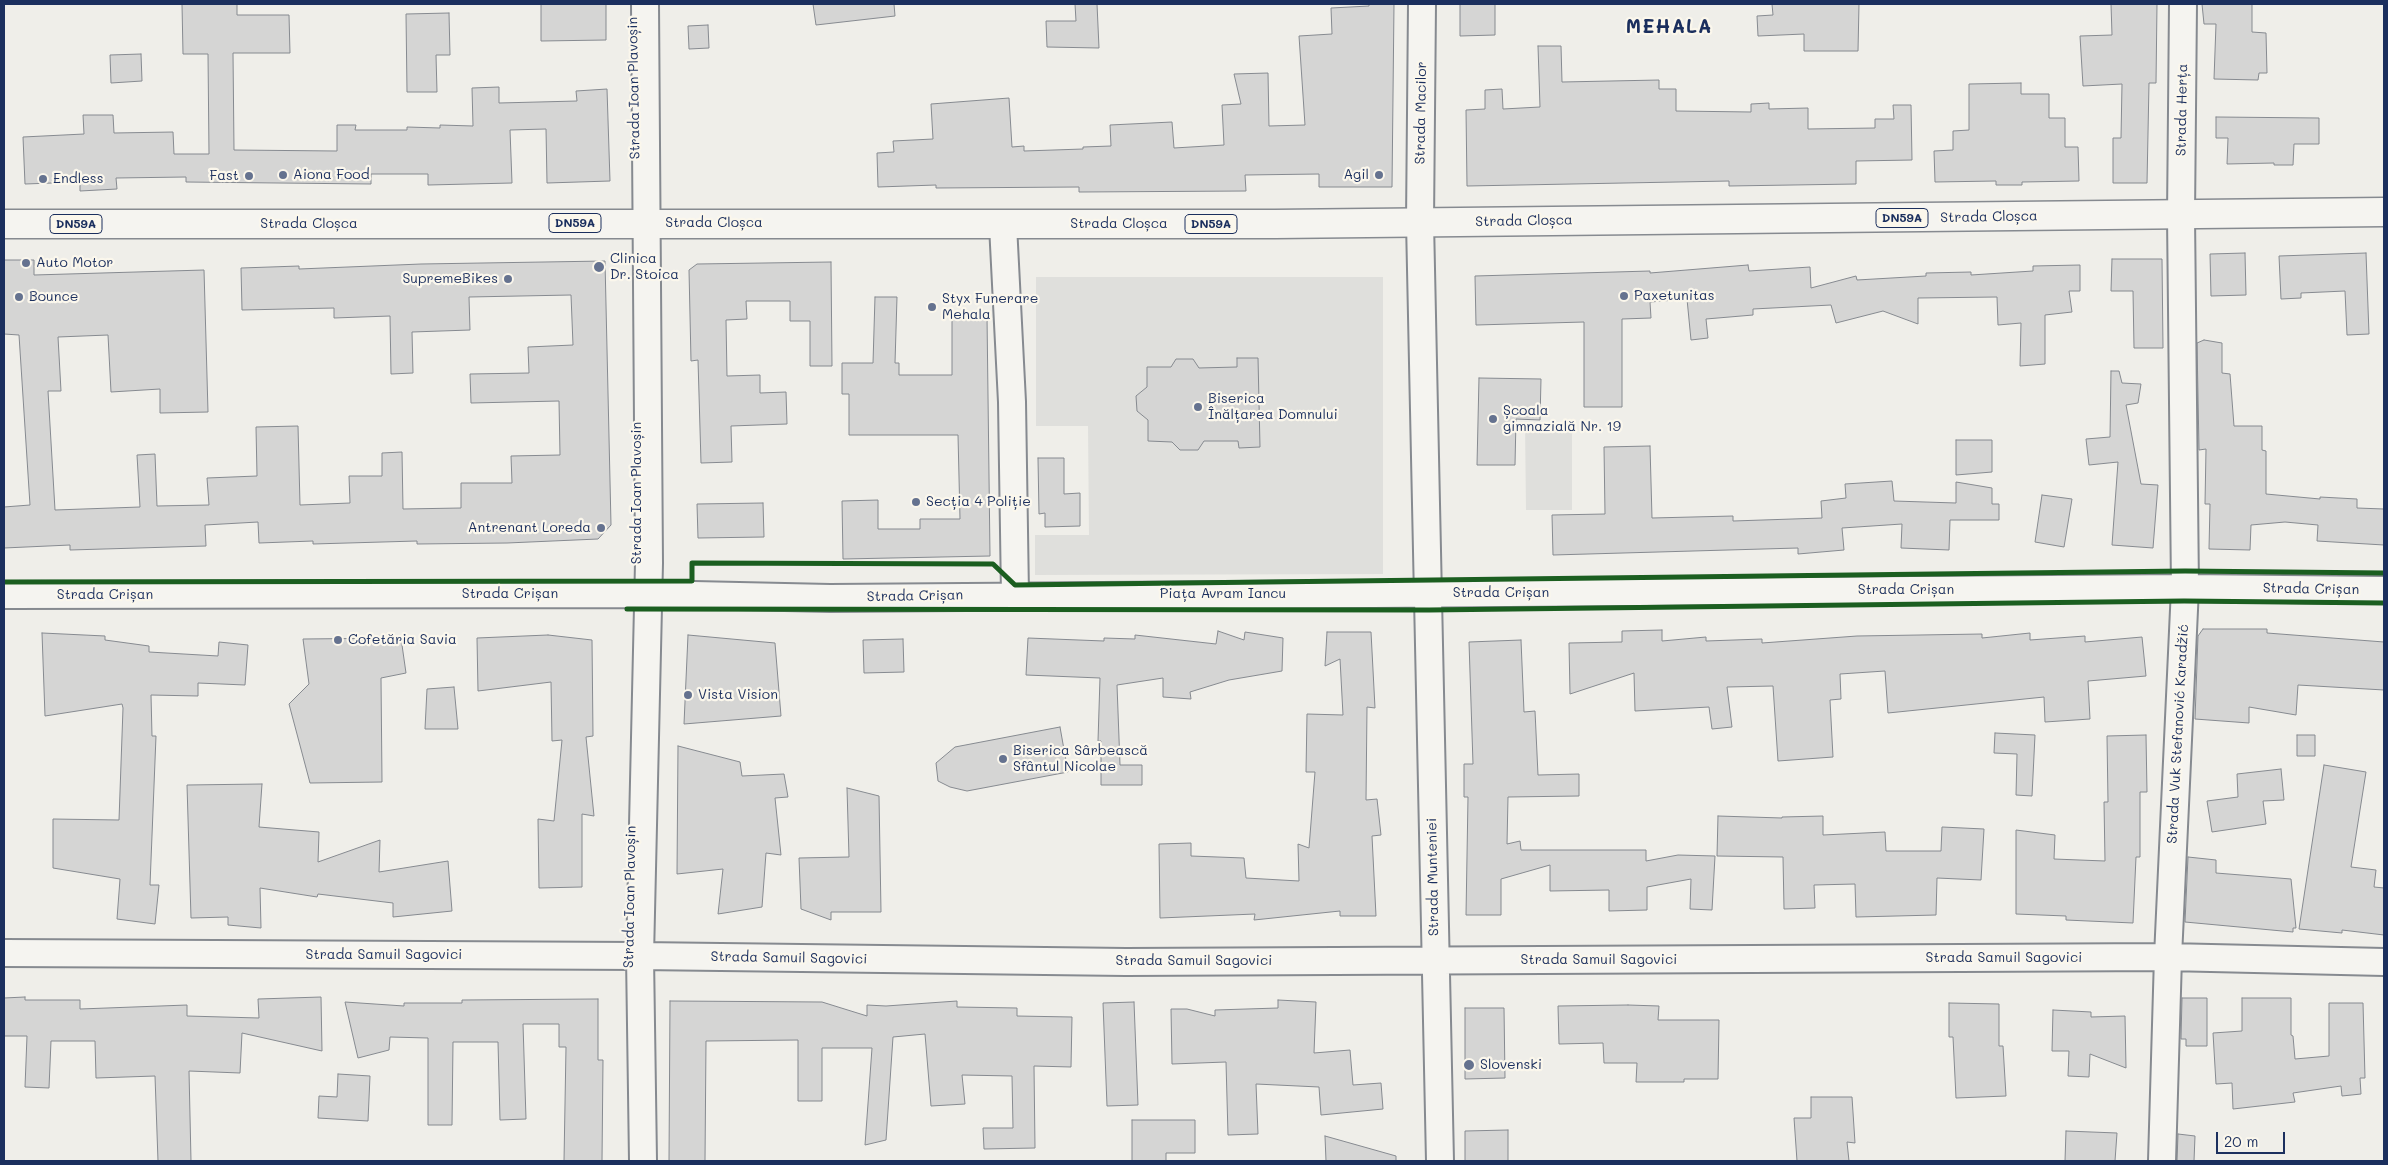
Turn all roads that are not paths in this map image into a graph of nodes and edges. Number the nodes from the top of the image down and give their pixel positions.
1 (645, 4) edge
2 (1422, 4) edge
3 (2183, 4) edge
4 (2384, 212) edge
5 (2181, 216) junction
6 (1420, 222) junction
7 (647, 223) junction
8 (4, 224) edge
9 (1003, 225) junction
10 (2185, 588) junction
11 (2384, 590) edge
12 (648, 594) junction
13 (1428, 594) junction
14 (4, 595) edge
15 (1016, 595) junction
16 (4, 953) edge
17 (640, 956) junction
18 (2168, 957) junction
19 (1435, 960) junction
20 (2384, 962) edge
21 (644, 1161) edge
22 (1440, 1161) edge
23 (2162, 1161) edge

1 - 7 street, Strada Ioan Plavoșin
2 - 6 street, Strada Macilor
3 - 5 street, Strada Herța
4 - 5 main road, Strada Cloșca / DN59A
5 - 6 main road, Strada Cloșca / DN59A
5 - 10 street, Strada Vuk Stefanović Karadžić
6 - 9 main road, Strada Cloșca / DN59A
6 - 13 street
7 - 8 main road, Strada Cloșca / DN59A
7 - 9 main road, Strada Cloșca / DN59A
7 - 12 street, Strada Ioan Plavoșin
9 - 15 street
10 - 11 street, Strada Crișan
10 - 13 street, Strada Crișan
10 - 18 street, Strada Vuk Stefanović Karadžić
12 - 14 street, Strada Crișan
12 - 15 street, Strada Crișan
12 - 17 street, Strada Ioan Plavoșin
13 - 15 street, Piața Avram Iancu
13 - 19 street, Strada Munteniei
16 - 17 street, Strada Samuil Sagovici
17 - 19 street, Strada Samuil Sagovici
17 - 21 street, Strada Ioan Plavoșin
18 - 19 street, Strada Samuil Sagovici
18 - 20 street, Strada Samuil Sagovici
18 - 23 street, Strada Vuk Stefanović Karadžić
19 - 22 street, Strada Munteniei

